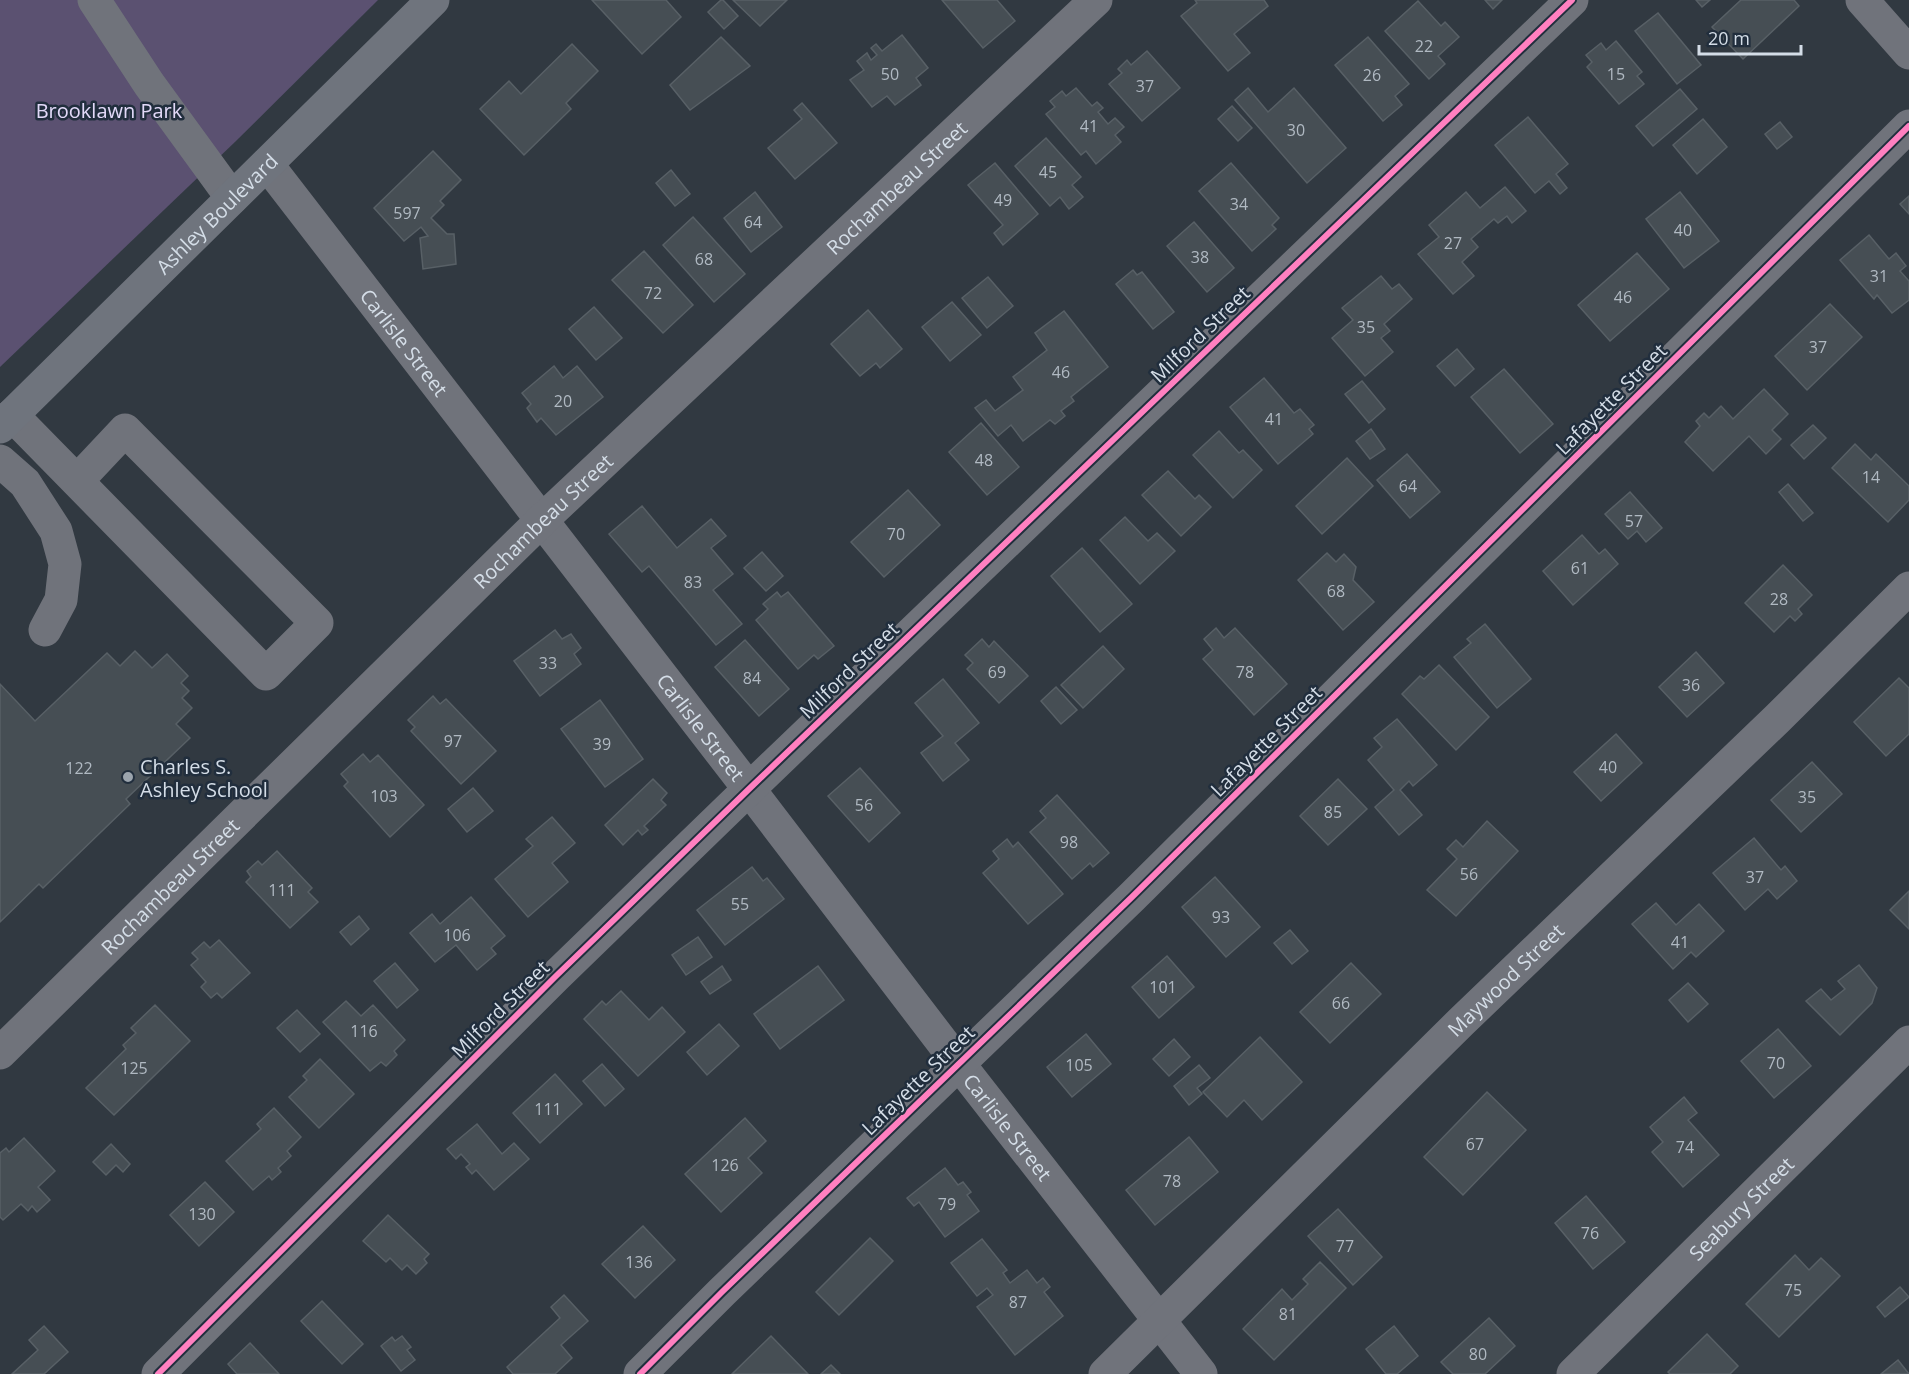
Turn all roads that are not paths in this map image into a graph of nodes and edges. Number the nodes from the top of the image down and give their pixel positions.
1 (93, 0) edge
2 (433, 0) edge
3 (1096, 0) edge
4 (1572, 0) edge
5 (1863, 0) edge
6 (1909, 52) edge
7 (1909, 126) edge
8 (267, 164) junction
9 (232, 198) junction
10 (6, 421) edge
11 (0, 461) edge
12 (76, 481) junction
13 (542, 520) junction
14 (1909, 588) edge
15 (45, 630) dead end
16 (749, 789) junction
17 (1909, 1042) edge
18 (0, 1053) edge
19 (959, 1064) junction
20 (1160, 1321) junction
21 (158, 1374) edge
22 (640, 1374) edge
23 (1105, 1374) edge
24 (1202, 1374) edge
25 (1573, 1374) edge

1 - 9 street
2 - 8 main road, Ashley Boulevard
3 - 13 street, Rochambeau Street
4 - 16 street, Milford Street
5 - 6 street
7 - 19 street, Lafayette Street
8 - 9 main road, Ashley Boulevard
8 - 13 street, Carlisle Street
9 - 10 main road, Ashley Boulevard
10 - 12 street
11 - 15 street
12 - 12 street
13 - 16 street, Carlisle Street
13 - 18 street, Rochambeau Street
14 - 20 street, Maywood Street
16 - 19 street, Carlisle Street
16 - 21 street, Milford Street
17 - 25 street, Seabury Street
19 - 20 street, Carlisle Street
19 - 22 street, Lafayette Street
20 - 23 street, Maywood Street
20 - 24 street, Carlisle Street

